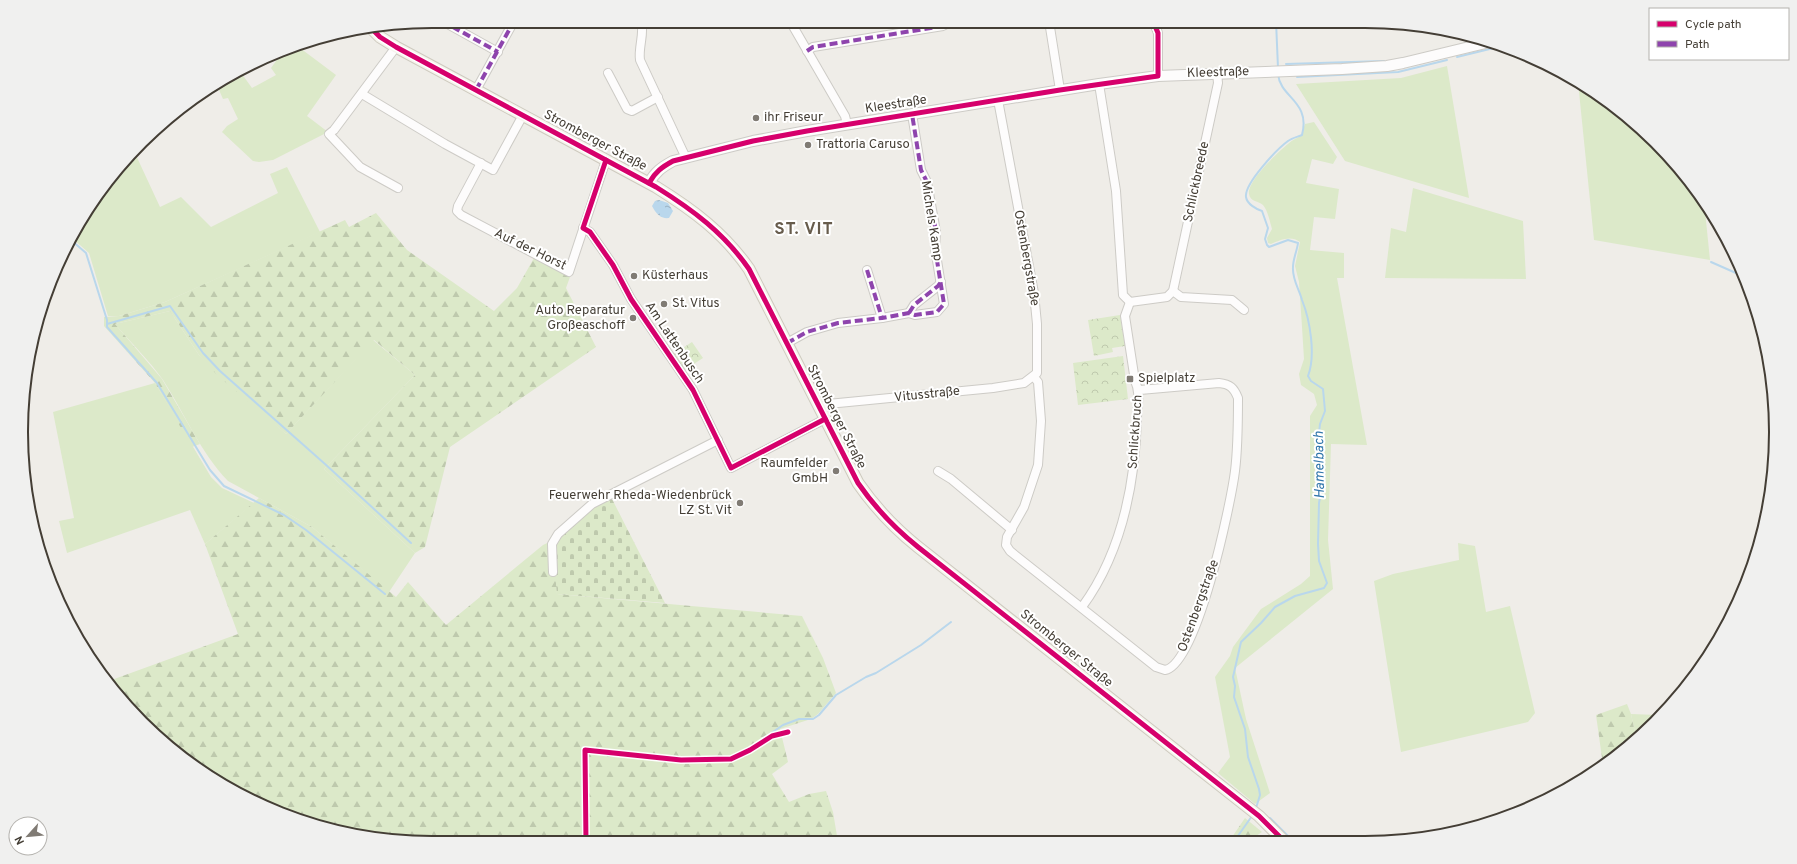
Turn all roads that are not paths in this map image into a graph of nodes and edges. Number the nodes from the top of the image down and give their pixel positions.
1 (455, 28) edge
2 (510, 28) edge
3 (642, 28) edge
4 (794, 28) edge
5 (920, 28) edge
6 (1050, 28) edge
7 (1156, 28) edge
8 (375, 32) edge
9 (1479, 45) edge
10 (396, 47) junction
11 (807, 51) junction
12 (498, 52) junction
13 (608, 73) dead end
14 (1217, 73) junction
15 (1158, 76) junction
16 (1098, 84) junction
17 (476, 90) junction
18 (1060, 90) junction
19 (362, 94) junction
20 (658, 97) junction
21 (998, 100) junction
22 (912, 114) junction
23 (523, 115) junction
24 (847, 124) junction
25 (686, 158) junction
26 (606, 160) junction
27 (481, 163) junction
28 (650, 183) junction
29 (398, 188) dead end
30 (583, 228) junction
31 (867, 270) dead end
32 (941, 282) junction
33 (1173, 291) junction
34 (1130, 302) junction
35 (1244, 310) dead end
36 (909, 313) junction
37 (882, 318) junction
38 (787, 343) junction
39 (1034, 377) junction
40 (1140, 390) junction
41 (820, 408) junction
42 (825, 419) junction
43 (718, 440) junction
44 (938, 472) dead end
45 (1012, 530) junction
46 (553, 572) dead end
47 (1082, 607) junction
48 (1279, 836) edge

1 - 12 street
2 - 12 street
3 - 20 street
4 - 11 street
5 - 11 street
6 - 18 street
7 - 15 street
8 - 10 main road, Stromberger Straße
9 - 14 street, Kleestraße
10 - 17 main road, Stromberger Straße
10 - 19 street
11 - 24 street
12 - 17 street
13 - 20 street
14 - 15 street, Kleestraße
14 - 33 street, Schlickbreede
15 - 16 street, Kleestraße
16 - 18 street, Kleestraße
16 - 34 street
17 - 23 main road, Stromberger Straße
18 - 21 street, Kleestraße
19 - 27 street
19 - 29 street
20 - 25 street
21 - 22 street, Kleestraße
21 - 39 street, Ostenbergstraße
22 - 24 street, Kleestraße
22 - 32 street, Michels Kamp
23 - 26 main road, Stromberger Straße
23 - 27 street
24 - 25 street, Kleestraße
25 - 28 street, Kleestraße
26 - 28 main road, Stromberger Straße
26 - 30 street, Auf der Horst
27 - 30 street, Auf der Horst
28 - 38 main road, Stromberger Straße
30 - 43 street, Am Lattenbusch
31 - 37 street
32 - 36 street
32 - 36 street, Michels Kamp
33 - 34 street
33 - 35 street
34 - 40 street, Schlickbruch
36 - 37 street, Michels Kamp
37 - 38 street, Michels Kamp
38 - 41 main road, Stromberger Straße
39 - 41 street, Vitusstraße
39 - 45 street, Ostenbergstraße
40 - 47 street, Schlickbruch
40 - 47 street, Ostenbergstraße
41 - 42 main road, Stromberger Straße
42 - 43 street, Am Lattenbusch
42 - 48 main road, Stromberger Straße
43 - 46 street
44 - 45 street
45 - 47 street, Ostenbergstraße

